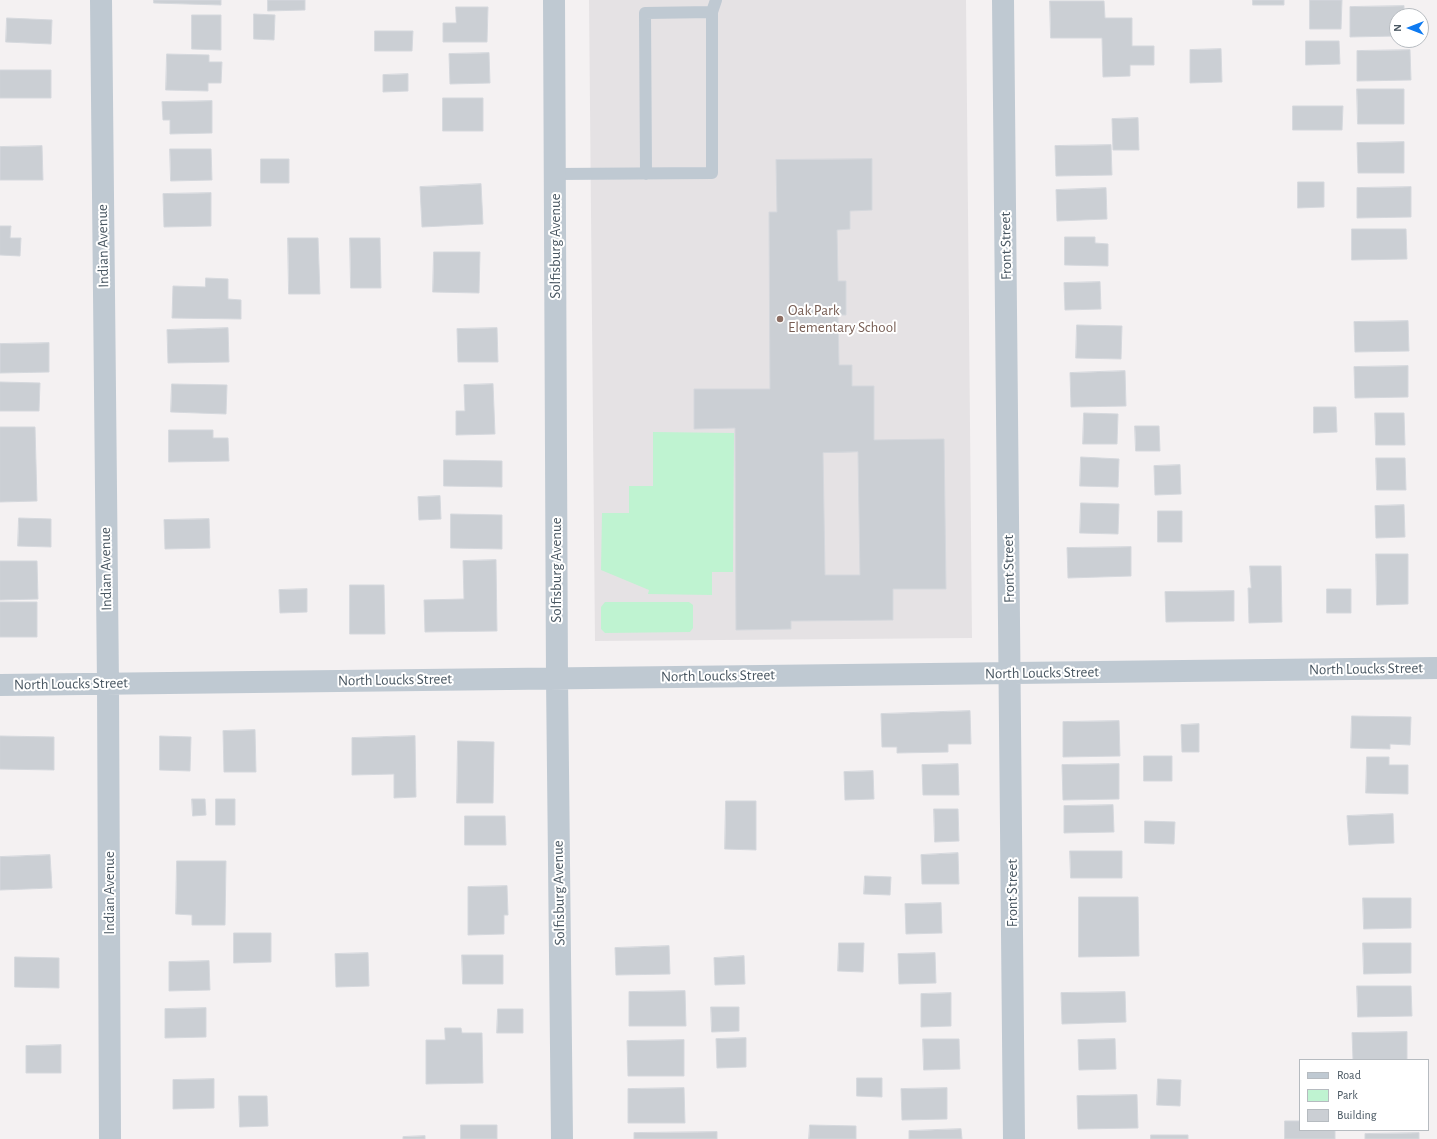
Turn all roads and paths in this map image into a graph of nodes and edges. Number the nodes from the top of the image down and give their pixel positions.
1 (101, 0) edge
2 (554, 0) edge
3 (716, 0) edge
4 (1004, 0) edge
5 (712, 12) junction
6 (555, 174) junction
7 (646, 174) junction
8 (1437, 668) edge
9 (1010, 673) junction
10 (556, 678) junction
11 (108, 684) junction
12 (0, 685) edge
13 (110, 1139) edge
14 (562, 1139) edge
15 (1014, 1139) edge

1 - 11 street, Indian Avenue
2 - 6 street, Solfisburg Avenue
3 - 5 lane
4 - 9 street, Front Street
5 - 7 lane
5 - 7 lane
6 - 7 lane
6 - 10 street, Solfisburg Avenue
8 - 9 street, North Loucks Street
9 - 10 street, North Loucks Street
9 - 15 street, Front Street
10 - 11 street, North Loucks Street
10 - 14 street, Solfisburg Avenue
11 - 12 street, North Loucks Street
11 - 13 street, Indian Avenue

